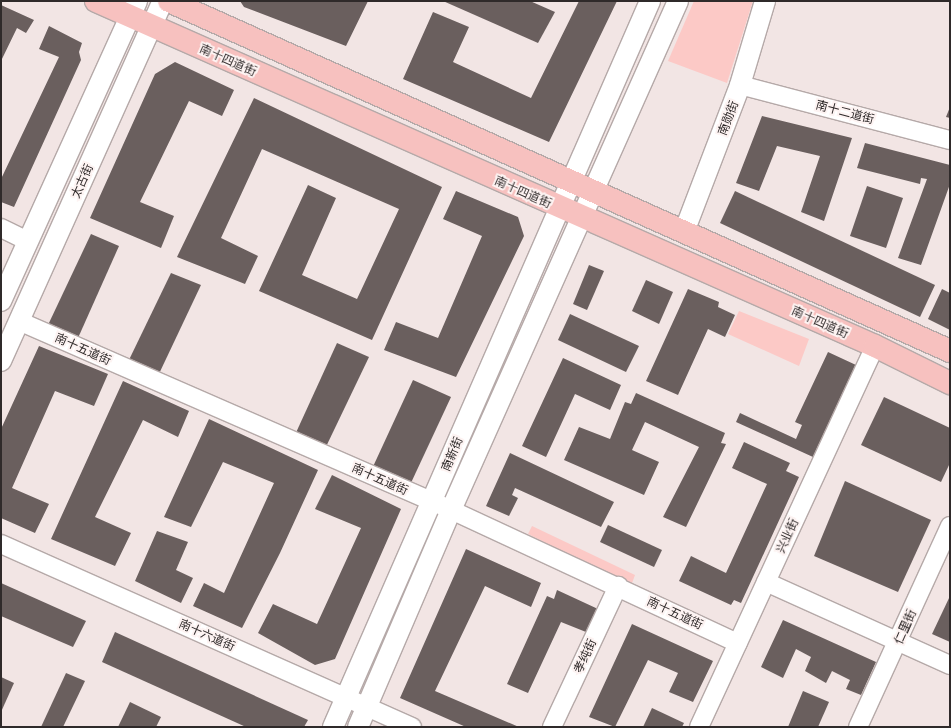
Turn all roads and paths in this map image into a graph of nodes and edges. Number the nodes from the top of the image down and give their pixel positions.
1 (96, 1) edge
2 (163, 1) edge
3 (169, 1) edge
4 (650, 1) edge
5 (678, 1) edge
6 (765, 1) edge
7 (134, 9) edge
8 (151, 26) junction
9 (740, 85) junction
10 (950, 140) edge
11 (570, 181) junction
12 (593, 191) junction
13 (558, 208) junction
14 (581, 218) junction
15 (1, 228) edge
16 (684, 232) junction
17 (28, 241) junction
18 (1, 301) edge
19 (19, 321) junction
20 (875, 346) junction
21 (950, 352) edge
22 (1, 361) edge
23 (950, 383) edge
24 (432, 502) junction
25 (451, 510) junction
26 (950, 526) edge
27 (1, 544) edge
28 (766, 582) junction
29 (618, 586) junction
30 (898, 642) junction
31 (738, 643) junction
32 (950, 666) edge
33 (347, 696) junction
34 (368, 706) junction
35 (333, 727) edge
36 (358, 727) edge
37 (412, 727) edge
38 (552, 727) edge
39 (698, 727) edge
40 (858, 727) edge

1 - 7 main road, 南十四道街
2 - 8 main road, 太古街
3 - 11 main road
4 - 11 main road
5 - 12 main road
6 - 9 main road, 南勋街
7 - 8 main road, 南十四道街
7 - 17 main road, 太古街
8 - 13 main road, 南十四道街
8 - 19 main road, 太古街
9 - 10 street, 南十二道街
9 - 16 main road, 南勋街
11 - 12 main road
11 - 13 main road, 南新街
12 - 14 main road, 南新街
12 - 16 main road
13 - 14 main road, 南十四道街
13 - 24 main road, 南新街
14 - 20 main road, 南十四道街
14 - 25 main road, 南新街
15 - 17 street
16 - 21 main road
17 - 18 main road, 太古街
19 - 22 main road, 太古街
19 - 24 street, 南十五道街
20 - 23 main road, 南十四道街
20 - 28 street, 兴业街
24 - 25 street, 南十五道街
24 - 33 main road, 南新街
25 - 29 street, 南十五道街
25 - 34 main road, 南新街
26 - 30 street, 仁里街
27 - 33 street, 南十六道街
28 - 30 street
28 - 31 street, 兴业街
29 - 31 street, 南十五道街
29 - 38 street, 孝纯街
30 - 32 street
30 - 40 street, 仁里街
31 - 39 street, 兴业街
33 - 34 street, 南十六道街
33 - 35 main road, 南新街
34 - 36 main road, 南新街
34 - 37 street, 南十六道街

